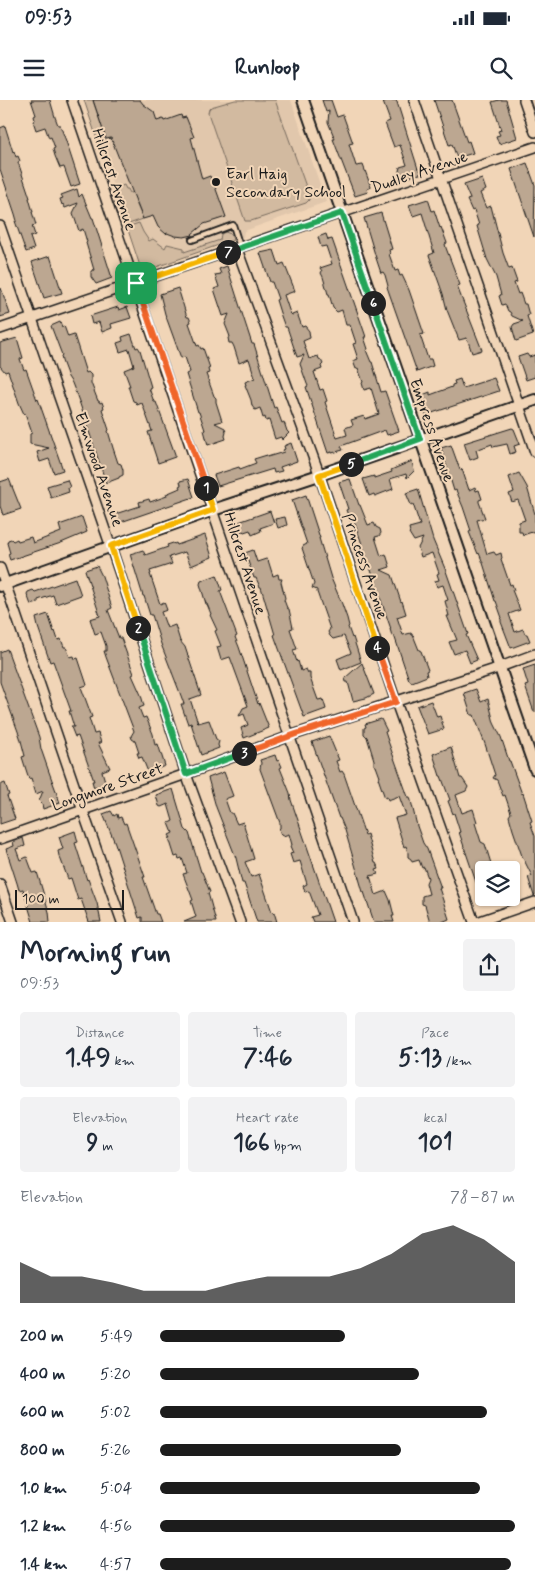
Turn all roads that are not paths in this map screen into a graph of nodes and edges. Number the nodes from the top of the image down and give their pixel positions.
1 (72, 100) edge
2 (303, 100) edge
3 (414, 100) edge
4 (524, 100) edge
5 (535, 132) edge
6 (535, 147) edge
7 (441, 179) junction
8 (342, 213) junction
9 (0, 226) edge
10 (192, 240) dead end
11 (239, 248) junction
12 (136, 283) junction
13 (32, 317) junction
14 (0, 330) edge
15 (535, 400) edge
16 (519, 405) junction
17 (420, 439) junction
18 (535, 452) edge
19 (319, 475) junction
20 (213, 510) junction
21 (111, 546) junction
22 (0, 568) edge
23 (3, 585) edge
24 (535, 654) edge
25 (500, 667) junction
26 (396, 702) junction
27 (289, 737) junction
28 (535, 769) edge
29 (186, 774) junction
30 (82, 810) junction
31 (0, 838) edge
32 (0, 884) edge
33 (535, 902) edge
34 (13, 922) edge
35 (122, 922) edge
36 (240, 922) edge
37 (353, 922) edge
38 (475, 922) edge

1 - 12 street, Hillcrest Avenue
2 - 8 street, Empress Avenue
3 - 7 street
4 - 5 street
6 - 7 street, Dudley Avenue
7 - 8 street, Dudley Avenue
7 - 16 street
8 - 11 street, Dudley Avenue
8 - 17 street, Empress Avenue
9 - 13 street, Elmwood Avenue
10 - 11 lane
11 - 12 street, Dudley Avenue
11 - 19 street, Princess Avenue
12 - 13 street, Dudley Avenue
12 - 20 street, Hillcrest Avenue
13 - 14 street, Dudley Avenue
13 - 21 street, Elmwood Avenue
15 - 16 street
16 - 17 street
16 - 18 street
17 - 19 street
17 - 25 street, Empress Avenue
19 - 20 street
19 - 26 street, Princess Avenue
20 - 21 street
20 - 27 street, Hillcrest Avenue
21 - 23 street
21 - 29 street, Elmwood Avenue
22 - 23 street
23 - 30 street
24 - 25 street, Longmore Street
25 - 26 street, Longmore Street
25 - 28 street, Empress Avenue
26 - 27 street, Longmore Street
26 - 38 street, Princess Avenue
27 - 29 street, Longmore Street
27 - 37 street, Hillcrest Avenue
29 - 30 street, Longmore Street
29 - 36 street, Elmwood Avenue
30 - 31 street, Longmore Street
30 - 35 street
32 - 34 street
33 - 38 street

